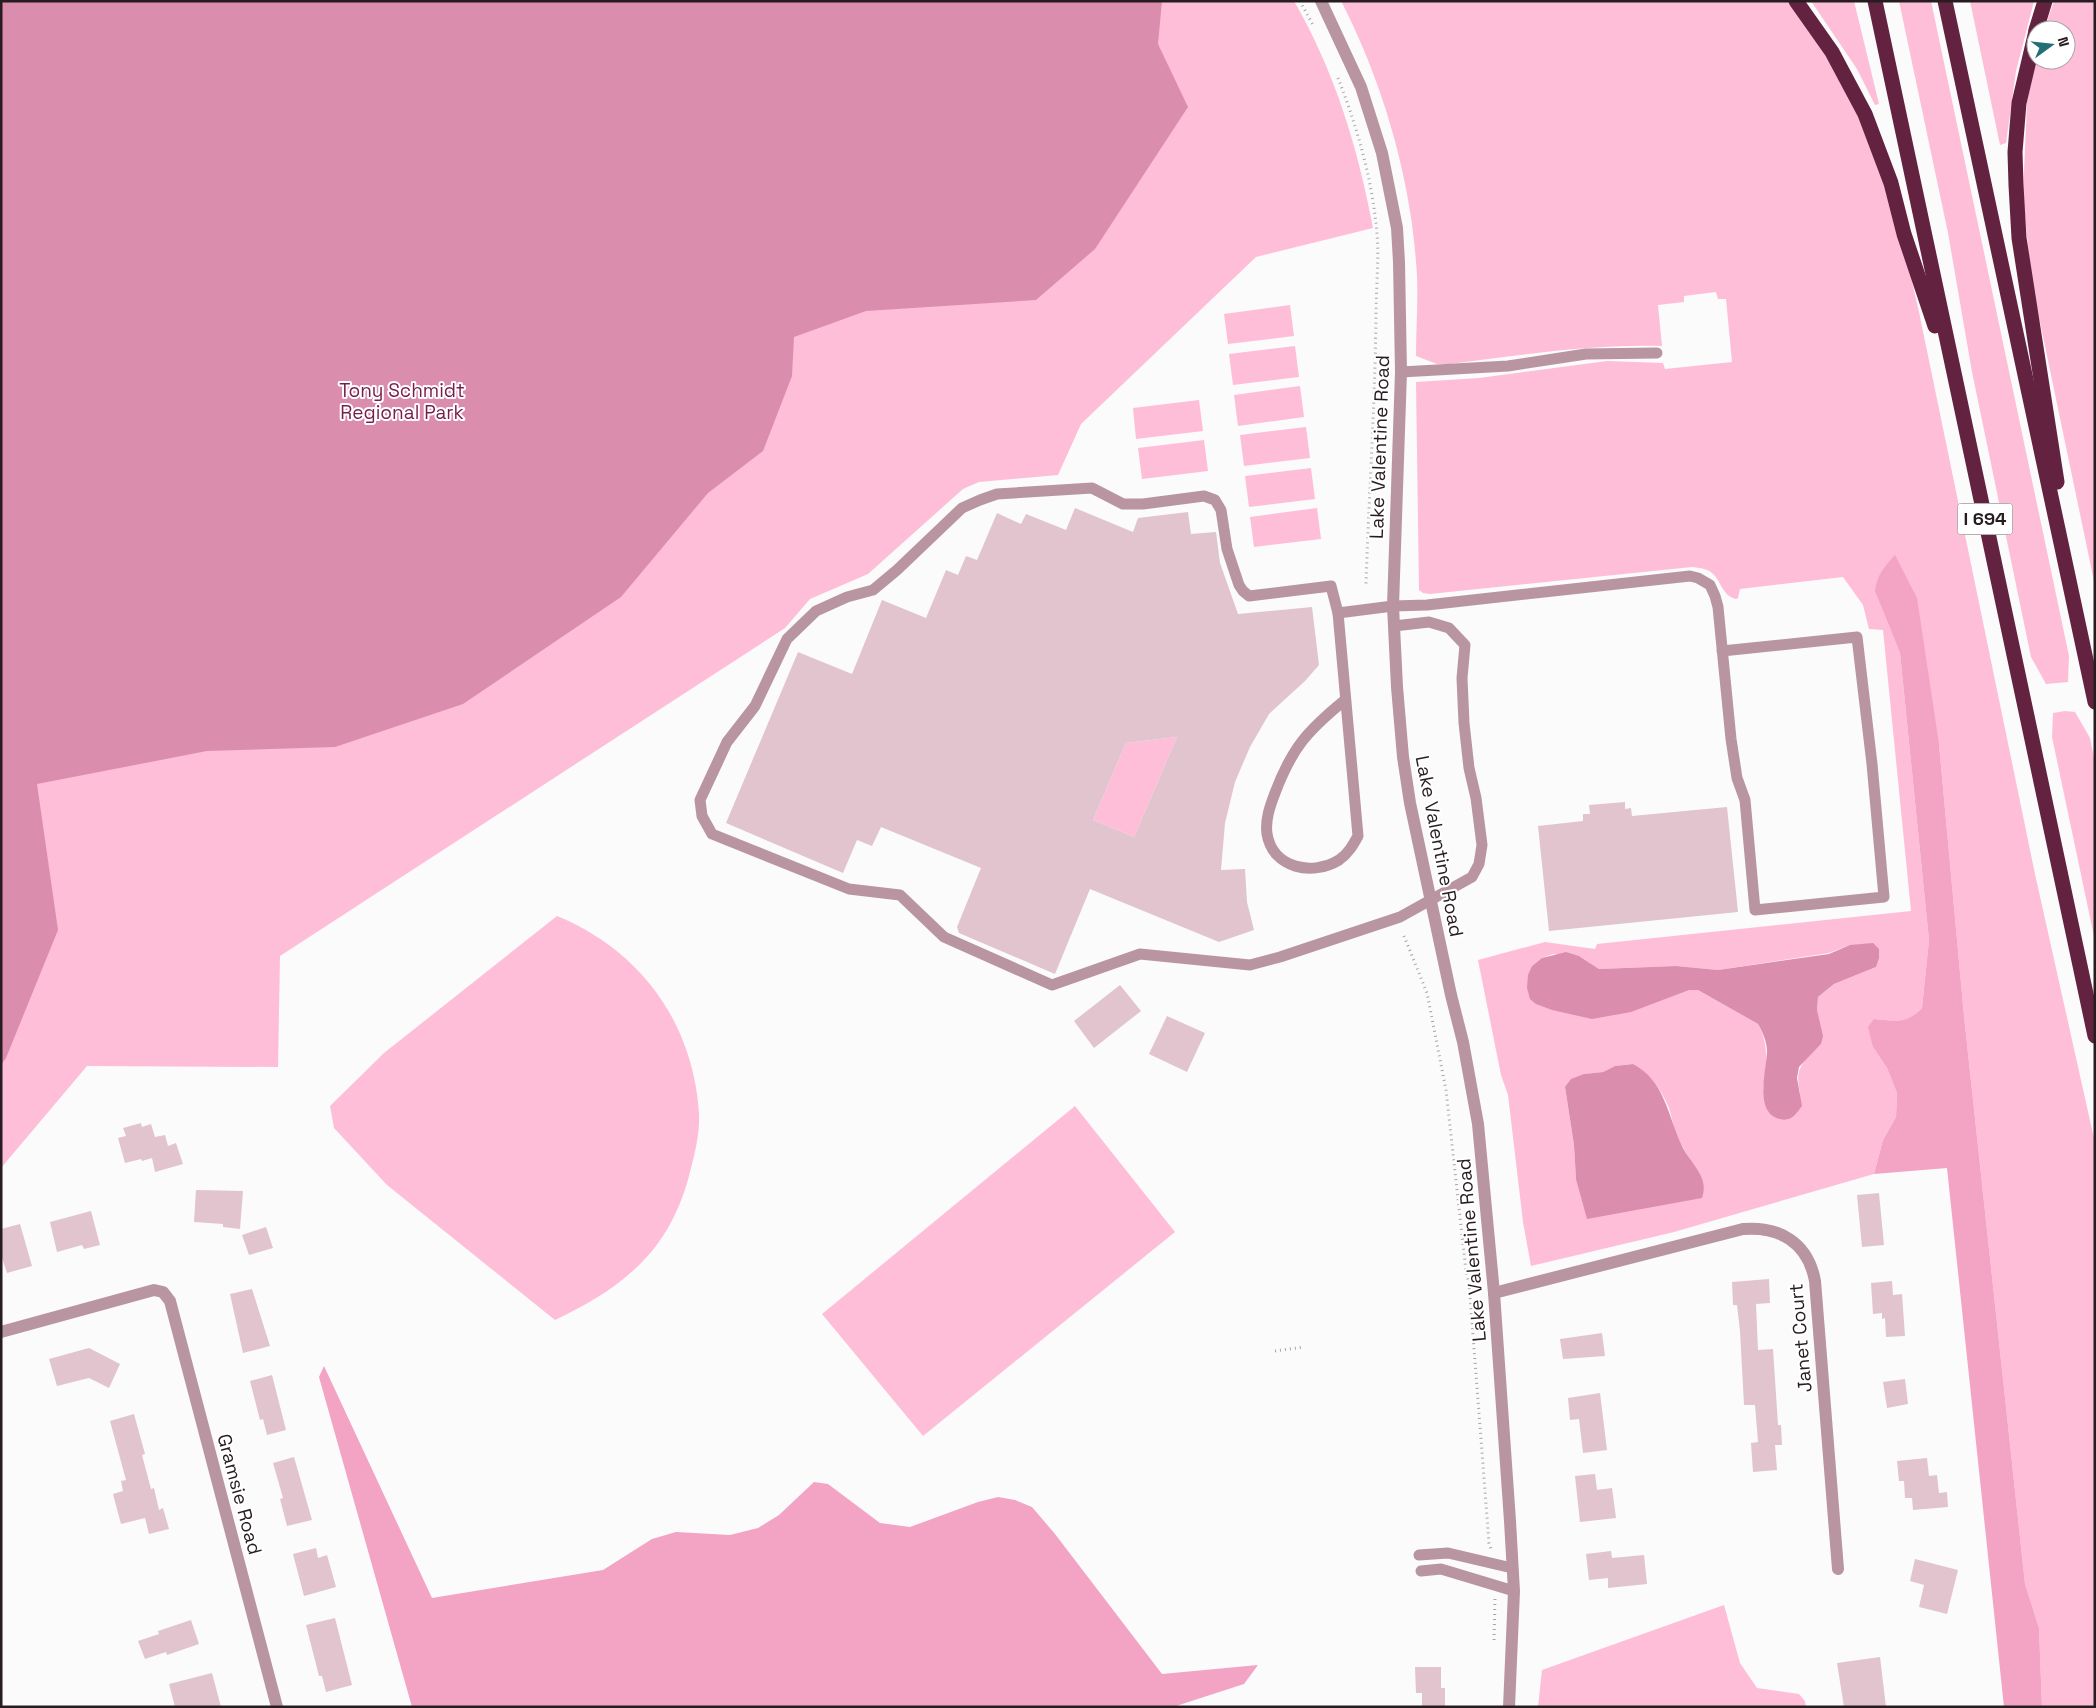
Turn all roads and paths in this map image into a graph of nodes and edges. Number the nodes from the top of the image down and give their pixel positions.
1 (1300, 1) edge
2 (1321, 1) edge
3 (1796, 1) edge
4 (1875, 1) edge
5 (1945, 1) edge
6 (2045, 1) edge
7 (2039, 20) edge
8 (1314, 28) dead end
9 (2026, 69) edge
10 (1337, 77) dead end
11 (1657, 353) dead end
12 (1401, 372) junction
13 (1958, 396) junction
14 (1366, 584) dead end
15 (1393, 606) junction
16 (1338, 613) junction
17 (1394, 626) junction
18 (2083, 649) junction
19 (1722, 651) junction
20 (1344, 700) junction
21 (2095, 702) edge
22 (1429, 899) junction
23 (1404, 936) dead end
24 (2095, 1036) edge
25 (1494, 1293) junction
26 (1, 1332) edge
27 (1304, 1346) dead end
28 (1275, 1351) dead end
29 (1419, 1555) dead end
30 (1496, 1566) junction
31 (1512, 1568) junction
32 (1838, 1568) dead end
33 (1421, 1571) dead end
34 (1514, 1591) junction
35 (277, 1707) edge
36 (1510, 1707) edge

1 - 8 path
2 - 12 street, Lake Valentine Road
3 - 13 highway
4 - 13 highway, I 694
5 - 18 highway
6 - 7 highway
9 - 18 highway
10 - 14 path
11 - 12 lane
12 - 15 street, Lake Valentine Road
13 - 24 highway, I 694
15 - 16 lane
15 - 17 street, Lake Valentine Road
15 - 19 lane
16 - 20 lane
16 - 22 lane
17 - 22 street, Lake Valentine Road
17 - 22 lane
18 - 21 highway
19 - 19 lane
20 - 20 lane
22 - 25 street, Lake Valentine Road
23 - 30 path
25 - 31 street, Lake Valentine Road
25 - 32 street, Janet Court
26 - 35 street, Gramsie Road
27 - 28 path
29 - 30 lane
30 - 31 lane
31 - 34 street, Lake Valentine Road
33 - 34 lane
34 - 36 street, Lake Valentine Road

